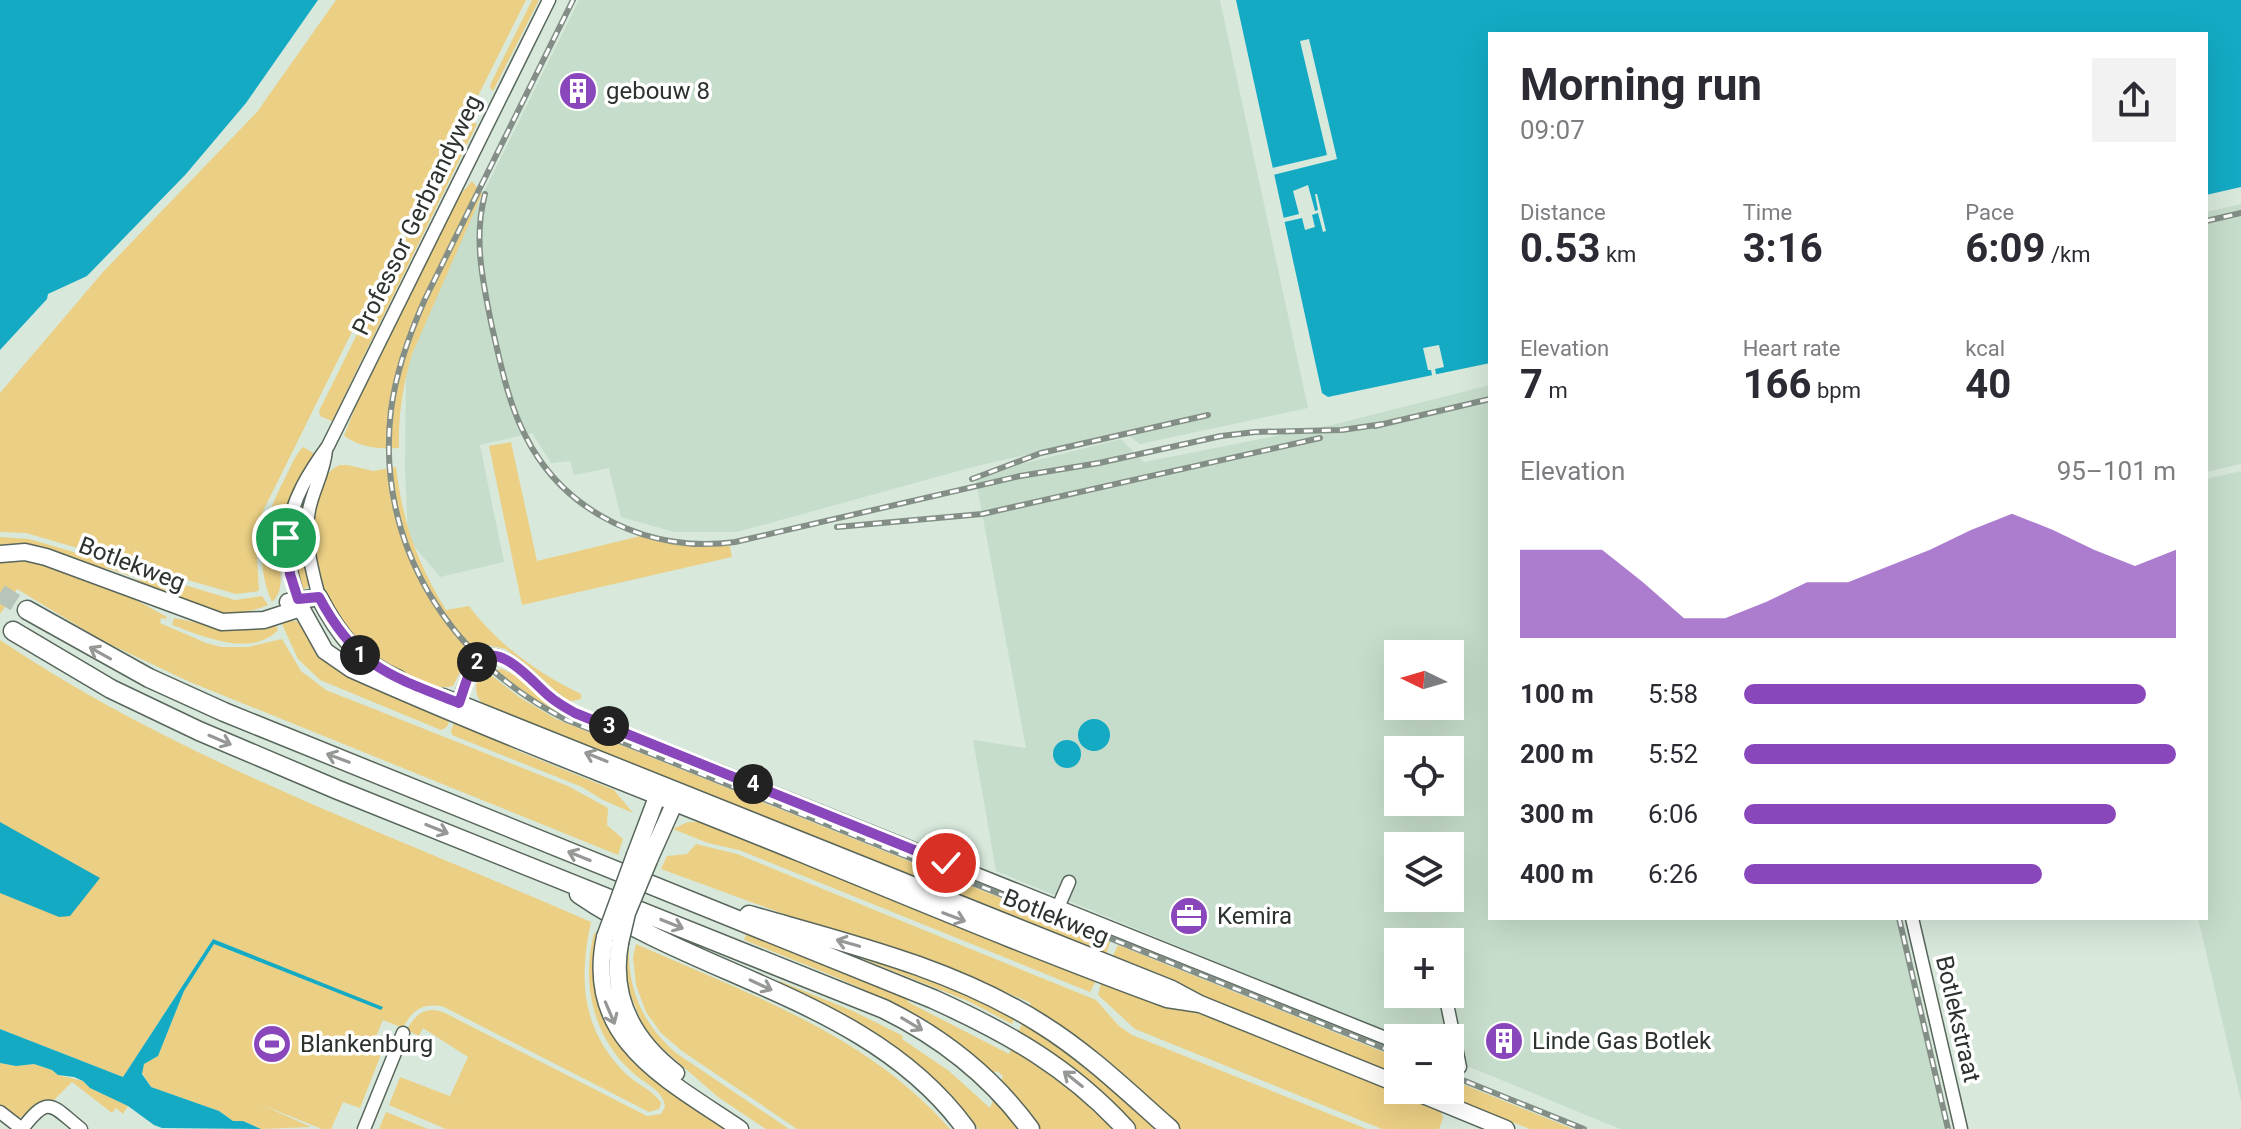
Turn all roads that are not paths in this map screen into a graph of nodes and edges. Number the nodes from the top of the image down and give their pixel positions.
1 (549, 0) edge
2 (326, 450) junction
3 (0, 554) edge
4 (319, 597) junction
5 (300, 604) junction
6 (27, 610) tunnel mouth
7 (13, 631) dead end
8 (457, 708) junction
9 (663, 791) junction
10 (674, 804) junction
11 (642, 857) junction
12 (548, 873) junction
13 (1069, 882) dead end
14 (677, 895) junction
15 (1059, 905) junction
16 (1912, 920) edge
17 (612, 940) junction
18 (1200, 1004) junction
19 (403, 1033) dead end
20 (1384, 1037) edge
21 (1384, 1078) edge
22 (1445, 1104) edge
23 (0, 1112) edge
24 (22, 1129) edge
25 (81, 1129) edge
26 (364, 1129) edge
27 (740, 1129) edge
28 (756, 1129) edge
29 (966, 1129) edge
30 (1030, 1129) edge
31 (1126, 1129) edge
32 (1170, 1129) edge
33 (1506, 1129) edge
34 (1961, 1129) edge

1 - 2 street, Professor Gerbrandyweg
2 - 4 street, Professor Gerbrandyweg
2 - 5 street, Professor Gerbrandyweg
3 - 5 main road, Botlekweg
4 - 5 main road, Botlekweg
4 - 8 main road, Botlekweg
5 - 8 main road, Botlekweg
14 -> 6 highway
7 -> 12 highway
8 - 9 main road, Botlekweg
8 - 15 street
9 - 10 main road
9 - 11 main road
9 - 18 main road, Botlekweg
10 - 11 main road
10 -> 18 main road, Botlekweg
11 - 17 main road, bridge
12 -> 29 highway
12 -> 30 highway
13 - 15 street
31 -> 14 highway
32 -> 14 highway
15 - 20 street
16 - 34 street, Botlekstraat
17 -> 27 main road
17 - 28 main road
18 - 21 main road, Botlekweg
19 - 26 street
22 - 33 main road
23 - 24 street
24 - 25 street

